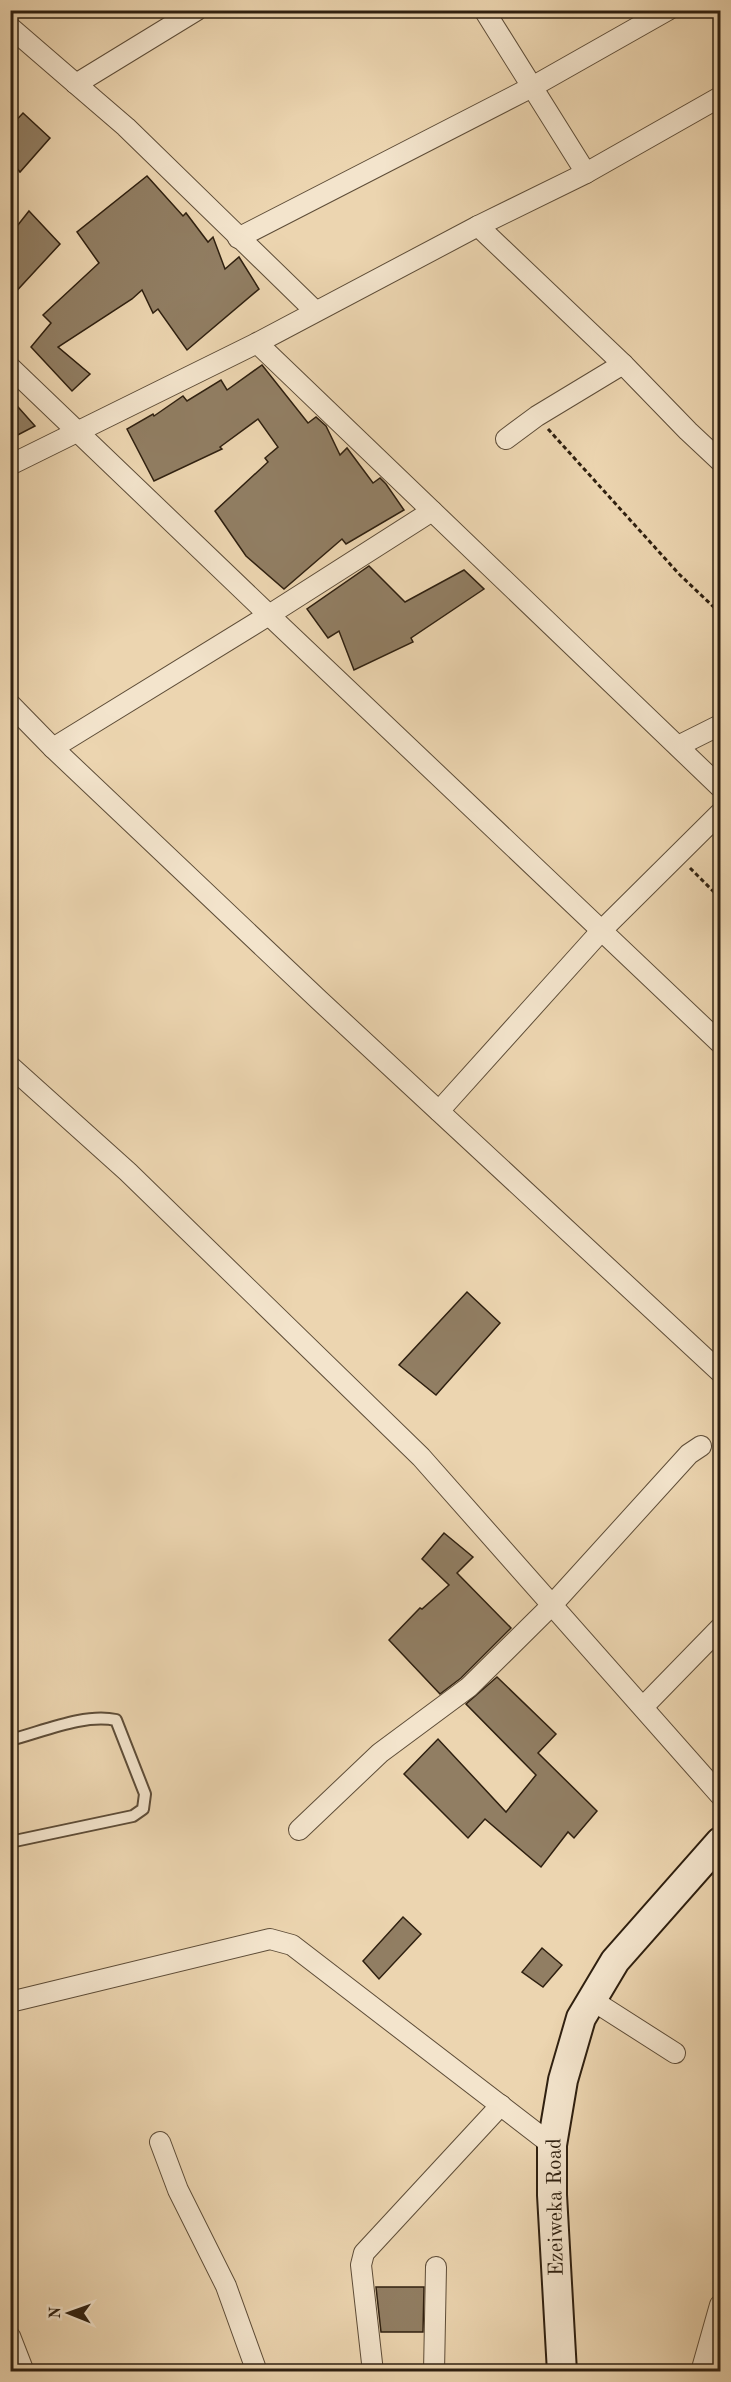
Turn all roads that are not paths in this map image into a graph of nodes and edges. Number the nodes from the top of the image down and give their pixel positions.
1 (197, 10) edge
2 (484, 10) edge
3 (668, 10) edge
4 (10, 27) edge
5 (75, 84) junction
6 (532, 87) junction
7 (720, 97) edge
8 (586, 173) junction
9 (478, 225) junction
10 (238, 238) junction
11 (315, 312) junction
12 (257, 343) junction
13 (623, 364) junction
14 (10, 367) edge
15 (79, 432) junction
16 (506, 439) dead end
17 (720, 461) edge
18 (10, 465) edge
19 (432, 511) junction
20 (269, 615) junction
21 (10, 704) edge
22 (720, 725) edge
23 (678, 746) junction
24 (54, 748) junction
25 (720, 788) edge
26 (720, 813) edge
27 (601, 931) junction
28 (720, 1043) edge
29 (10, 1066) edge
30 (439, 1111) junction
31 (720, 1372) edge
32 (701, 1446) dead end
33 (552, 1605) junction
34 (720, 1628) edge
35 (643, 1707) junction
36 (10, 1740) edge
37 (720, 1795) edge
38 (298, 1830) dead end
39 (10, 1842) edge
40 (720, 1842) edge
41 (592, 2000) junction
42 (10, 2002) edge
43 (675, 2053) dead end
44 (501, 2105) junction
45 (160, 2142) dead end
46 (552, 2145) junction
47 (436, 2266) dead end
48 (720, 2305) edge
49 (10, 2336) edge
50 (24, 2372) edge
51 (257, 2372) edge
52 (373, 2372) edge
53 (434, 2372) edge
54 (562, 2372) edge
55 (701, 2372) edge

1 - 5 street
2 - 6 street
3 - 6 street
4 - 5 street
5 - 10 street
6 - 8 street
6 - 10 street
7 - 8 street
8 - 9 street
9 - 11 street
9 - 13 street
10 - 11 street
11 - 12 street
12 - 15 street
12 - 19 street
13 - 16 street
13 - 17 street
14 - 15 street
15 - 18 street
15 - 20 street
19 - 20 street
19 - 23 street
20 - 24 street
20 - 27 street
21 - 24 street
22 - 23 street
23 - 25 street
24 - 30 street
26 - 27 street
27 - 28 street
27 - 30 street
29 - 33 street
30 - 31 street
32 - 33 street
33 - 35 street
33 - 38 street
34 - 35 street
35 - 37 street
36 - 39 lane
40 - 41 main road, Ezeiweka Road
41 - 43 street
41 - 46 main road, Ezeiweka Road
42 - 44 street
44 - 46 street
44 - 52 street
45 - 51 street
46 - 54 main road, Ezeiweka Road
47 - 53 street
48 - 55 street
49 - 50 street

